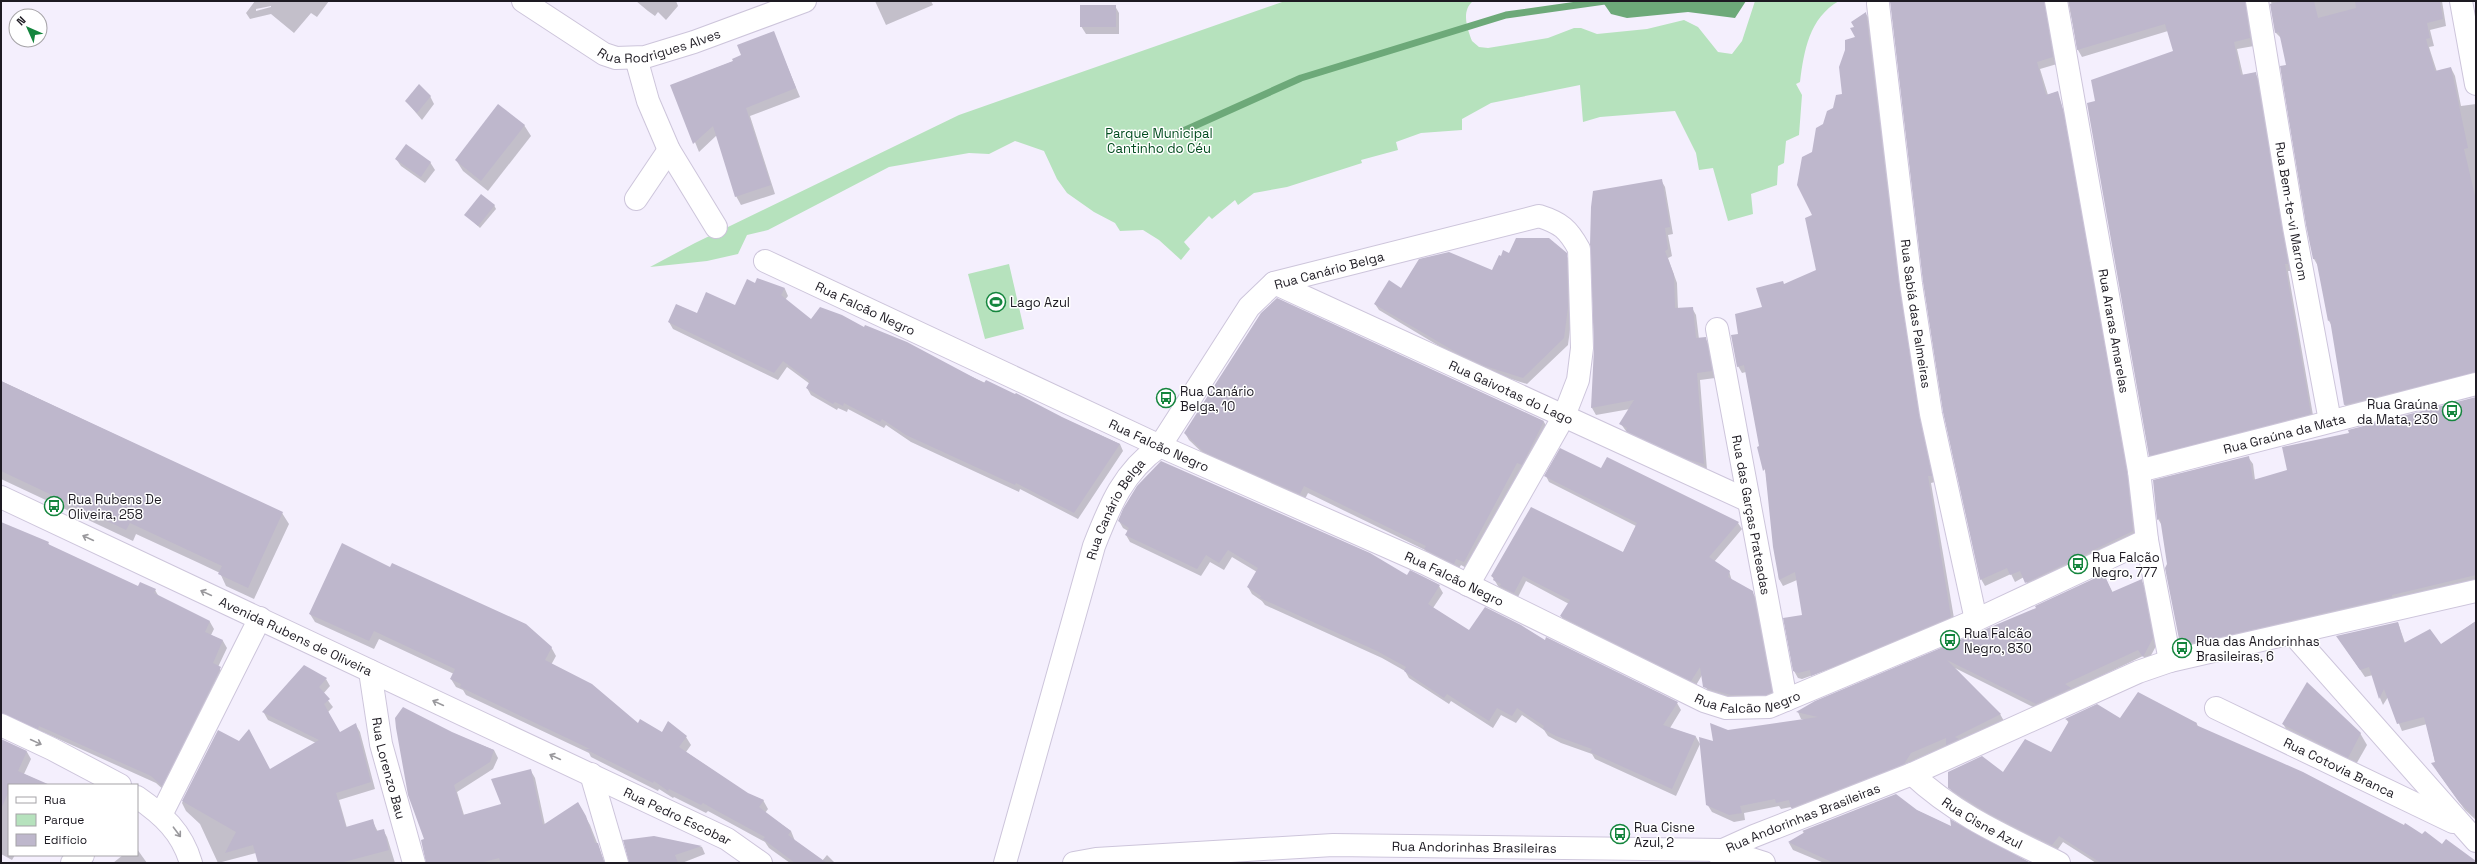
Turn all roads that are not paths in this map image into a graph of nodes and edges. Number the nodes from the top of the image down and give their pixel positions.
1 (523, 1) edge
2 (805, 1) edge
3 (2056, 1) edge
4 (2257, 1) edge
5 (2461, 1) edge
6 (1878, 4) dead end
7 (636, 58) junction
8 (2476, 84) edge
9 (669, 150) junction
10 (636, 199) dead end
11 (716, 227) dead end
12 (765, 261) dead end
13 (1274, 283) junction
14 (1717, 329) dead end
15 (2476, 384) edge
16 (1564, 416) junction
17 (2330, 421) junction
18 (1160, 446) junction
19 (2139, 471) junction
20 (1, 497) edge
21 (1749, 501) junction
22 (2147, 540) junction
23 (1468, 585) junction
24 (2476, 591) edge
25 (260, 618) junction
26 (1976, 620) junction
27 (2294, 634) junction
28 (2170, 661) junction
29 (370, 671) junction
30 (1786, 700) junction
31 (2216, 708) dead end
32 (1, 725) edge
33 (591, 774) junction
34 (1912, 774) junction
35 (118, 784) edge
36 (147, 809) edge
37 (2469, 834) edge
38 (1723, 850) junction
39 (82, 856) edge
40 (1099, 861) edge
41 (72, 863) edge
42 (191, 863) edge
43 (414, 863) edge
44 (617, 863) edge
45 (761, 863) edge
46 (1005, 863) edge
47 (1074, 863) edge
48 (1704, 863) edge
49 (1764, 863) edge
50 (2059, 863) edge

1 - 7 street, Rua Rodrigues Alves
2 - 7 street, Rua Rodrigues Alves
3 - 19 street, Rua Araras Amarelas
4 - 17 street, Rua Bem-te-vi Marrom
5 - 8 street
6 - 26 street, Rua Sabiá das Palmeiras
7 - 9 street
9 - 10 street
9 - 11 street
12 - 18 street, Rua Falcão Negro
13 - 16 street, Rua Gaivotas do Lago
13 - 16 street, Rua Canário Belga
13 - 18 street, Rua Canário Belga
14 - 21 street, Rua das Garças Prateadas
15 - 17 street, Rua Graúna da Mata
16 - 21 street, Rua Gaivotas do Lago
16 - 23 street, Rua Canário Belga
17 - 19 street, Rua Graúna da Mata
18 - 23 street, Rua Falcão Negro
18 - 46 street, Rua Canário Belga
19 - 22 street, Rua Araras Amarelas
25 -> 20 street, Avenida Rubens de Oliveira
21 - 30 street, Rua das Garças Prateadas
22 - 26 street, Rua Falcão Negro
22 - 28 street, Rua Araras Amarelas
23 - 30 street, Rua Falcão Negro
24 - 27 street, Rua Andorinhas Brasileiras
25 - 29 street, Avenida Rubens de Oliveira
25 - 36 street
26 - 30 street, Rua Falcão Negro
27 - 28 street, Rua Andorinhas Brasileiras
27 - 37 street
28 - 34 street, Rua Andorinhas Brasileiras
33 -> 29 street, Avenida Rubens de Oliveira
29 - 43 street, Rua Lorenzo Bau
31 - 37 street, Rua Cotovia Branca
32 -> 35 street
33 - 44 street
33 - 45 street, Rua Pedro Escobar
34 - 38 street, Rua Andorinhas Brasileiras
34 - 50 street, Rua Cisne Azul
36 -> 42 street
38 - 40 street, Rua Andorinhas Brasileiras
38 - 48 street
38 - 49 street
39 - 41 street
40 - 47 street, Rua Andorinhas Brasileiras

